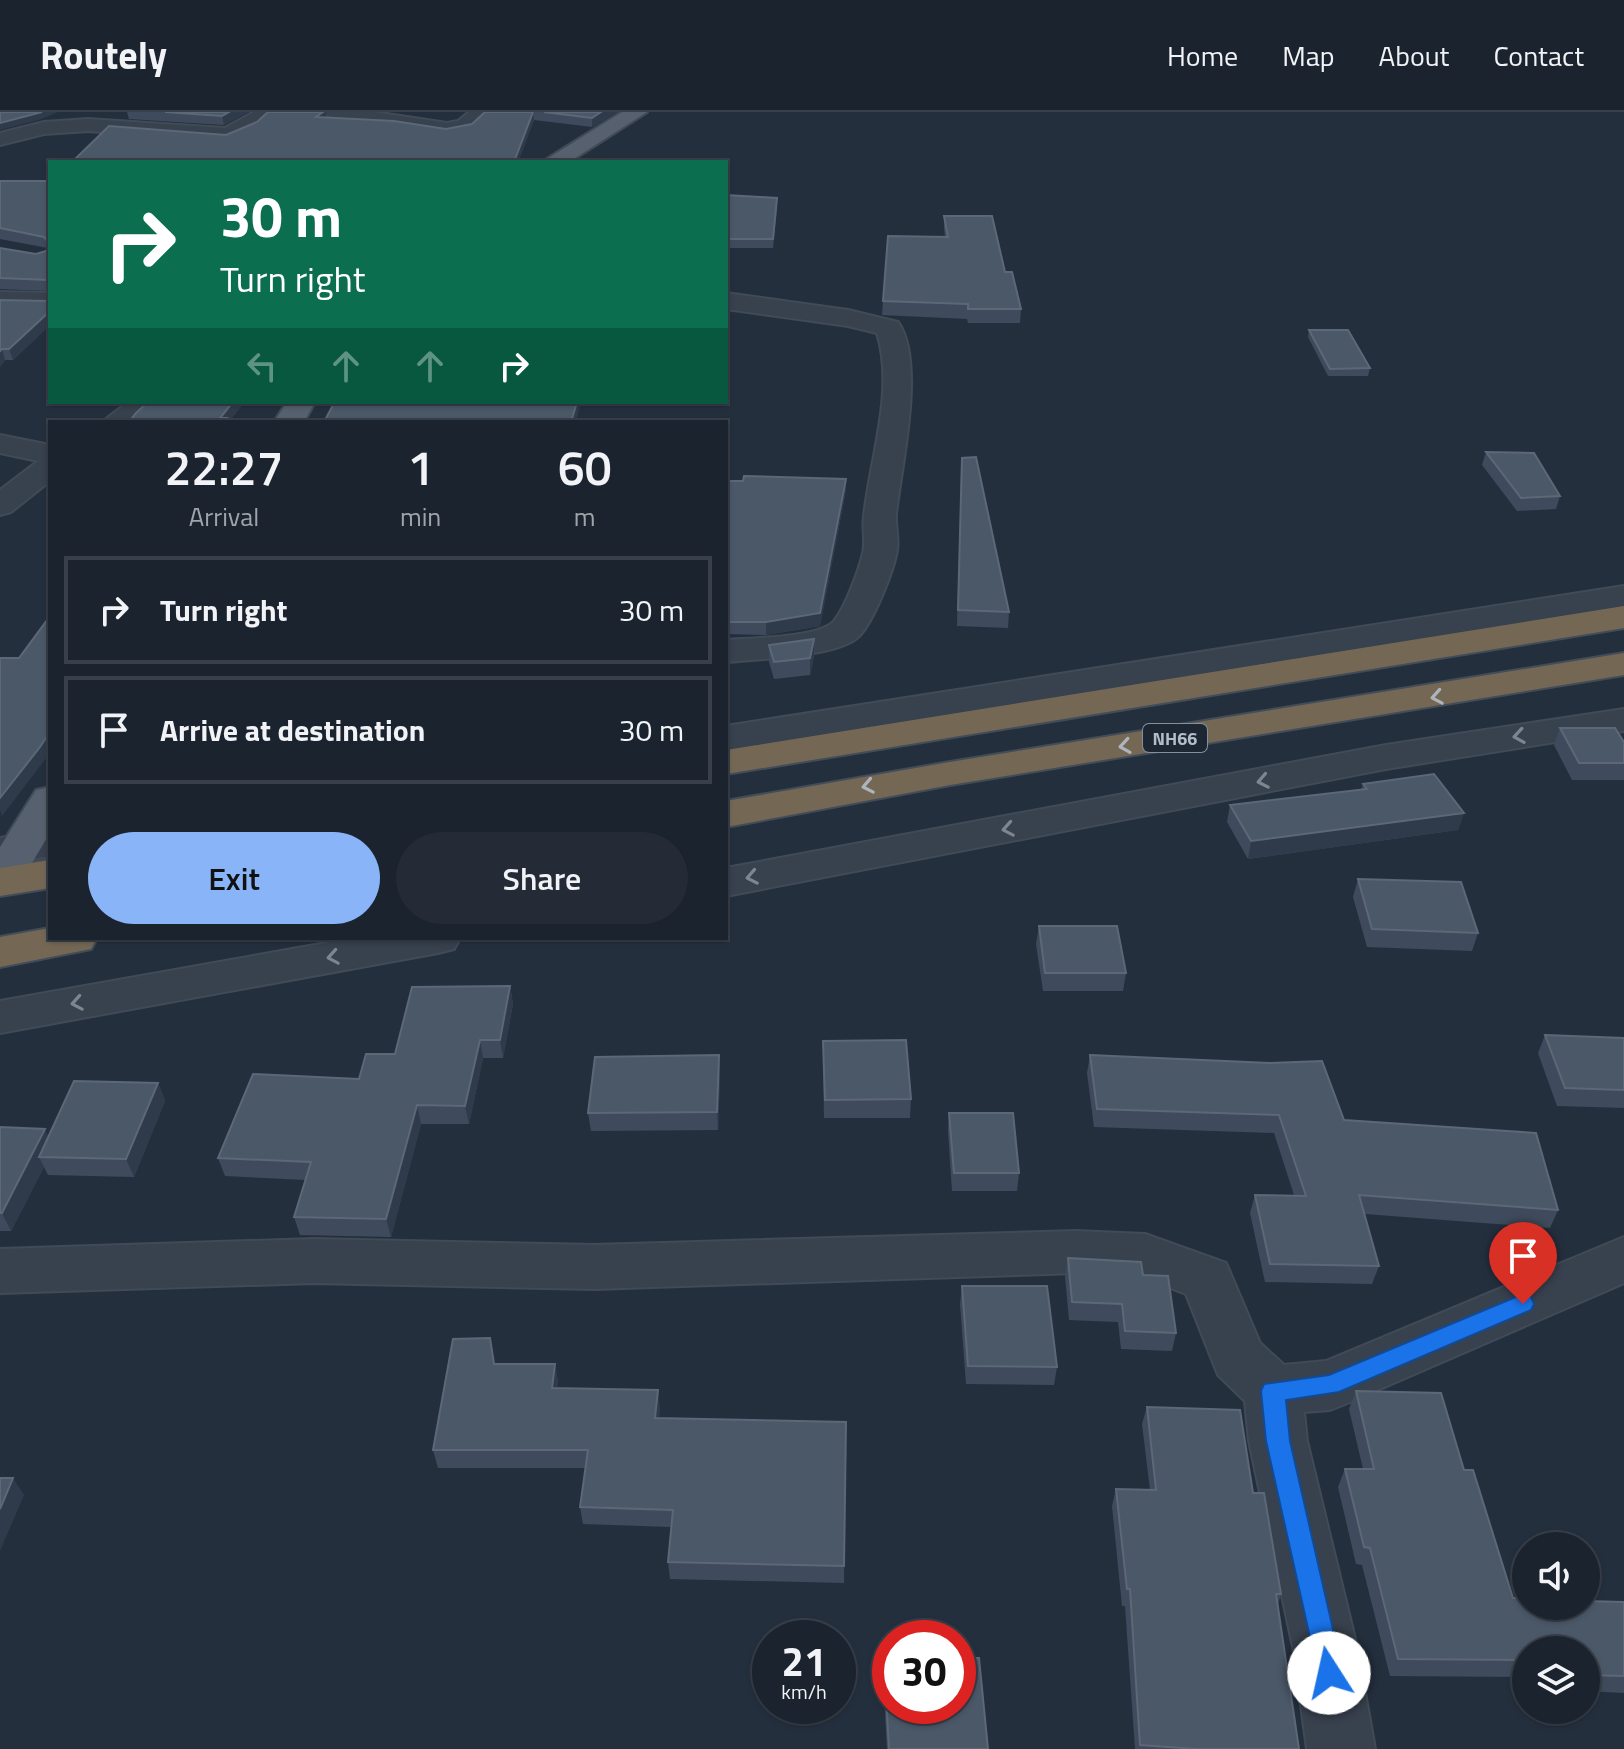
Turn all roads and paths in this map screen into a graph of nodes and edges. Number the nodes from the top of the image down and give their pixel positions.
1 (267, 112) edge
2 (332, 112) edge
3 (482, 112) edge
4 (636, 112) edge
5 (0, 139) edge
6 (556, 160) edge
7 (0, 300) edge
8 (48, 301) edge
9 (728, 301) edge
10 (145, 404) edge
11 (120, 420) edge
12 (0, 444) edge
13 (48, 454) edge
14 (48, 468) edge
15 (0, 505) edge
16 (1624, 596) edge
17 (1624, 617) edge
18 (728, 651) edge
19 (1624, 664) edge
20 (1624, 720) edge
21 (728, 738) edge
22 (728, 762) edge
23 (728, 814) edge
24 (728, 882) edge
25 (64, 940) edge
26 (427, 940) edge
27 (0, 952) edge
28 (0, 1017) edge
29 (1624, 1259) edge
30 (0, 1271) edge
31 (1273, 1391) junction
32 (1341, 1749) edge

1 - 5 street
2 - 3 street
4 - 6 main road
7 - 8 street
9 - 18 street
10 - 11 street
12 - 13 street
14 - 15 street
16 - 21 street
17 - 22 highway
19 -> 23 highway, NH66
20 -> 24 street
25 - 27 highway
26 -> 28 street
29 - 31 street
30 - 31 street
31 - 32 street

